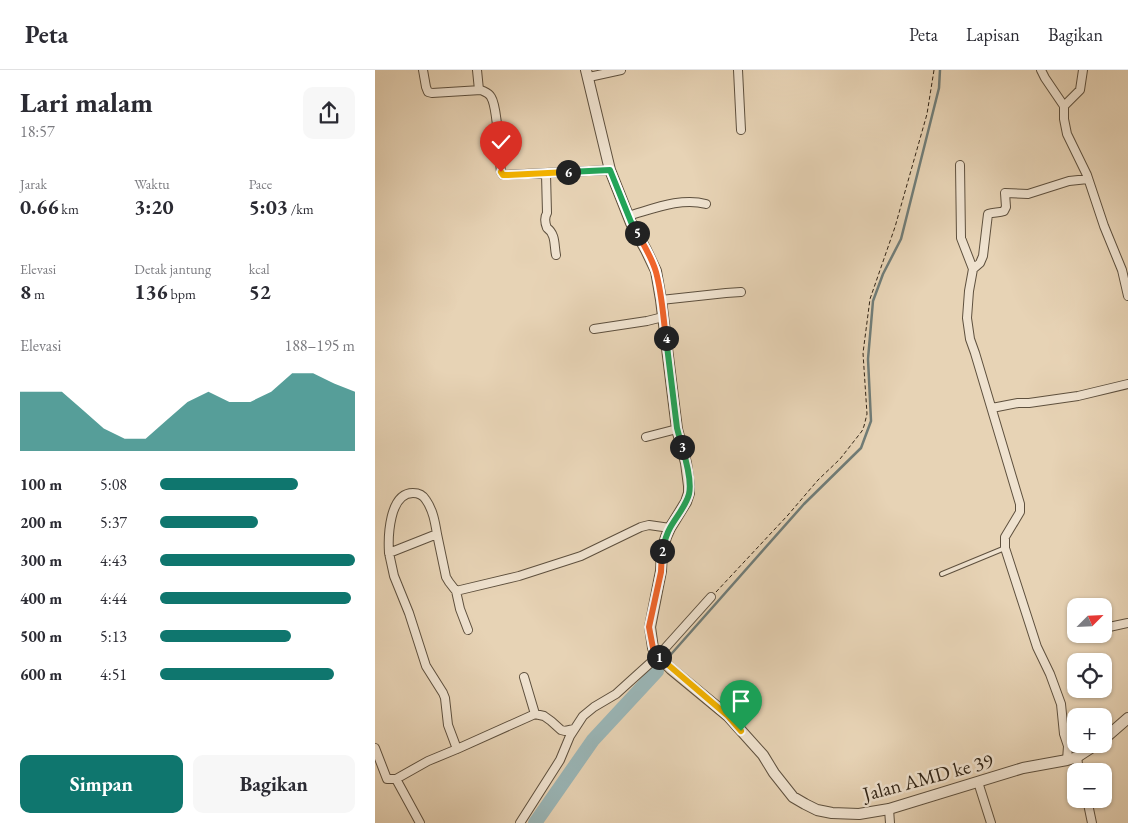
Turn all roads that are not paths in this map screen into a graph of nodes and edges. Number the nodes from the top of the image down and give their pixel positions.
1 (423, 70) edge
2 (477, 70) edge
3 (621, 70) edge
4 (738, 70) edge
5 (1041, 70) edge
6 (1083, 70) edge
7 (588, 73) edge
8 (479, 90) junction
9 (1064, 106) junction
10 (741, 130) dead end
11 (960, 165) dead end
12 (610, 170) junction
13 (546, 174) junction
14 (1088, 180) junction
15 (706, 204) dead end
16 (628, 216) junction
17 (556, 255) dead end
18 (973, 269) junction
19 (741, 292) dead end
20 (1128, 296) edge
21 (661, 300) junction
22 (663, 317) junction
23 (593, 328) dead end
24 (1128, 384) edge
25 (991, 408) junction
26 (677, 428) junction
27 (646, 438) dead end
28 (670, 528) junction
29 (437, 534) junction
30 (1005, 548) junction
31 (389, 553) junction
32 (942, 574) dead end
33 (457, 592) junction
34 (711, 597) road end
35 (1128, 623) edge
36 (1113, 626) edge
37 (468, 630) dead end
38 (658, 656) junction
39 (524, 677) dead end
40 (535, 714) junction
41 (1128, 718) edge
42 (574, 729) junction
43 (1112, 731) edge
44 (375, 748) edge
45 (457, 749) junction
46 (1082, 753) edge
47 (1072, 759) junction
48 (1074, 763) edge
49 (395, 778) junction
50 (978, 782) junction
51 (1089, 808) edge
52 (889, 809) junction
53 (419, 823) edge
54 (520, 823) edge
55 (890, 823) edge
56 (991, 823) edge
57 (1092, 823) edge

1 - 8 street
2 - 8 street
3 - 7 street
4 - 10 street
5 - 9 street
6 - 9 street
7 - 12 street, Jalan AMD ke 39
8 - 13 street
9 - 14 street
11 - 18 street
12 - 13 street
12 - 16 street, Jalan AMD ke 39
13 - 17 street
14 - 18 street
14 - 20 street
15 - 16 street
16 - 21 street, Jalan AMD ke 39
18 - 25 street
19 - 21 street
21 - 22 street, Jalan AMD ke 39
22 - 23 street
22 - 26 street, Jalan AMD ke 39
24 - 25 street
25 - 30 street
26 - 27 street
26 - 28 street, Jalan AMD ke 39
28 - 33 street
28 - 38 street, Jalan AMD ke 39
29 - 31 street
29 - 31 street
29 - 33 street
30 - 32 lane
30 - 47 street
31 - 45 street
33 - 37 street
34 - 38 street
35 - 36 street
38 - 42 street
38 - 52 street, Jalan AMD ke 39
39 - 40 street
40 - 42 street
40 - 45 street
41 - 43 street
42 - 54 street
44 - 49 street
45 - 49 street
46 - 47 street, Jalan AMD ke 39
47 - 48 street
47 - 50 street, Jalan AMD ke 39
49 - 53 street
50 - 52 street, Jalan AMD ke 39
50 - 56 street
51 - 57 street
52 - 55 street

